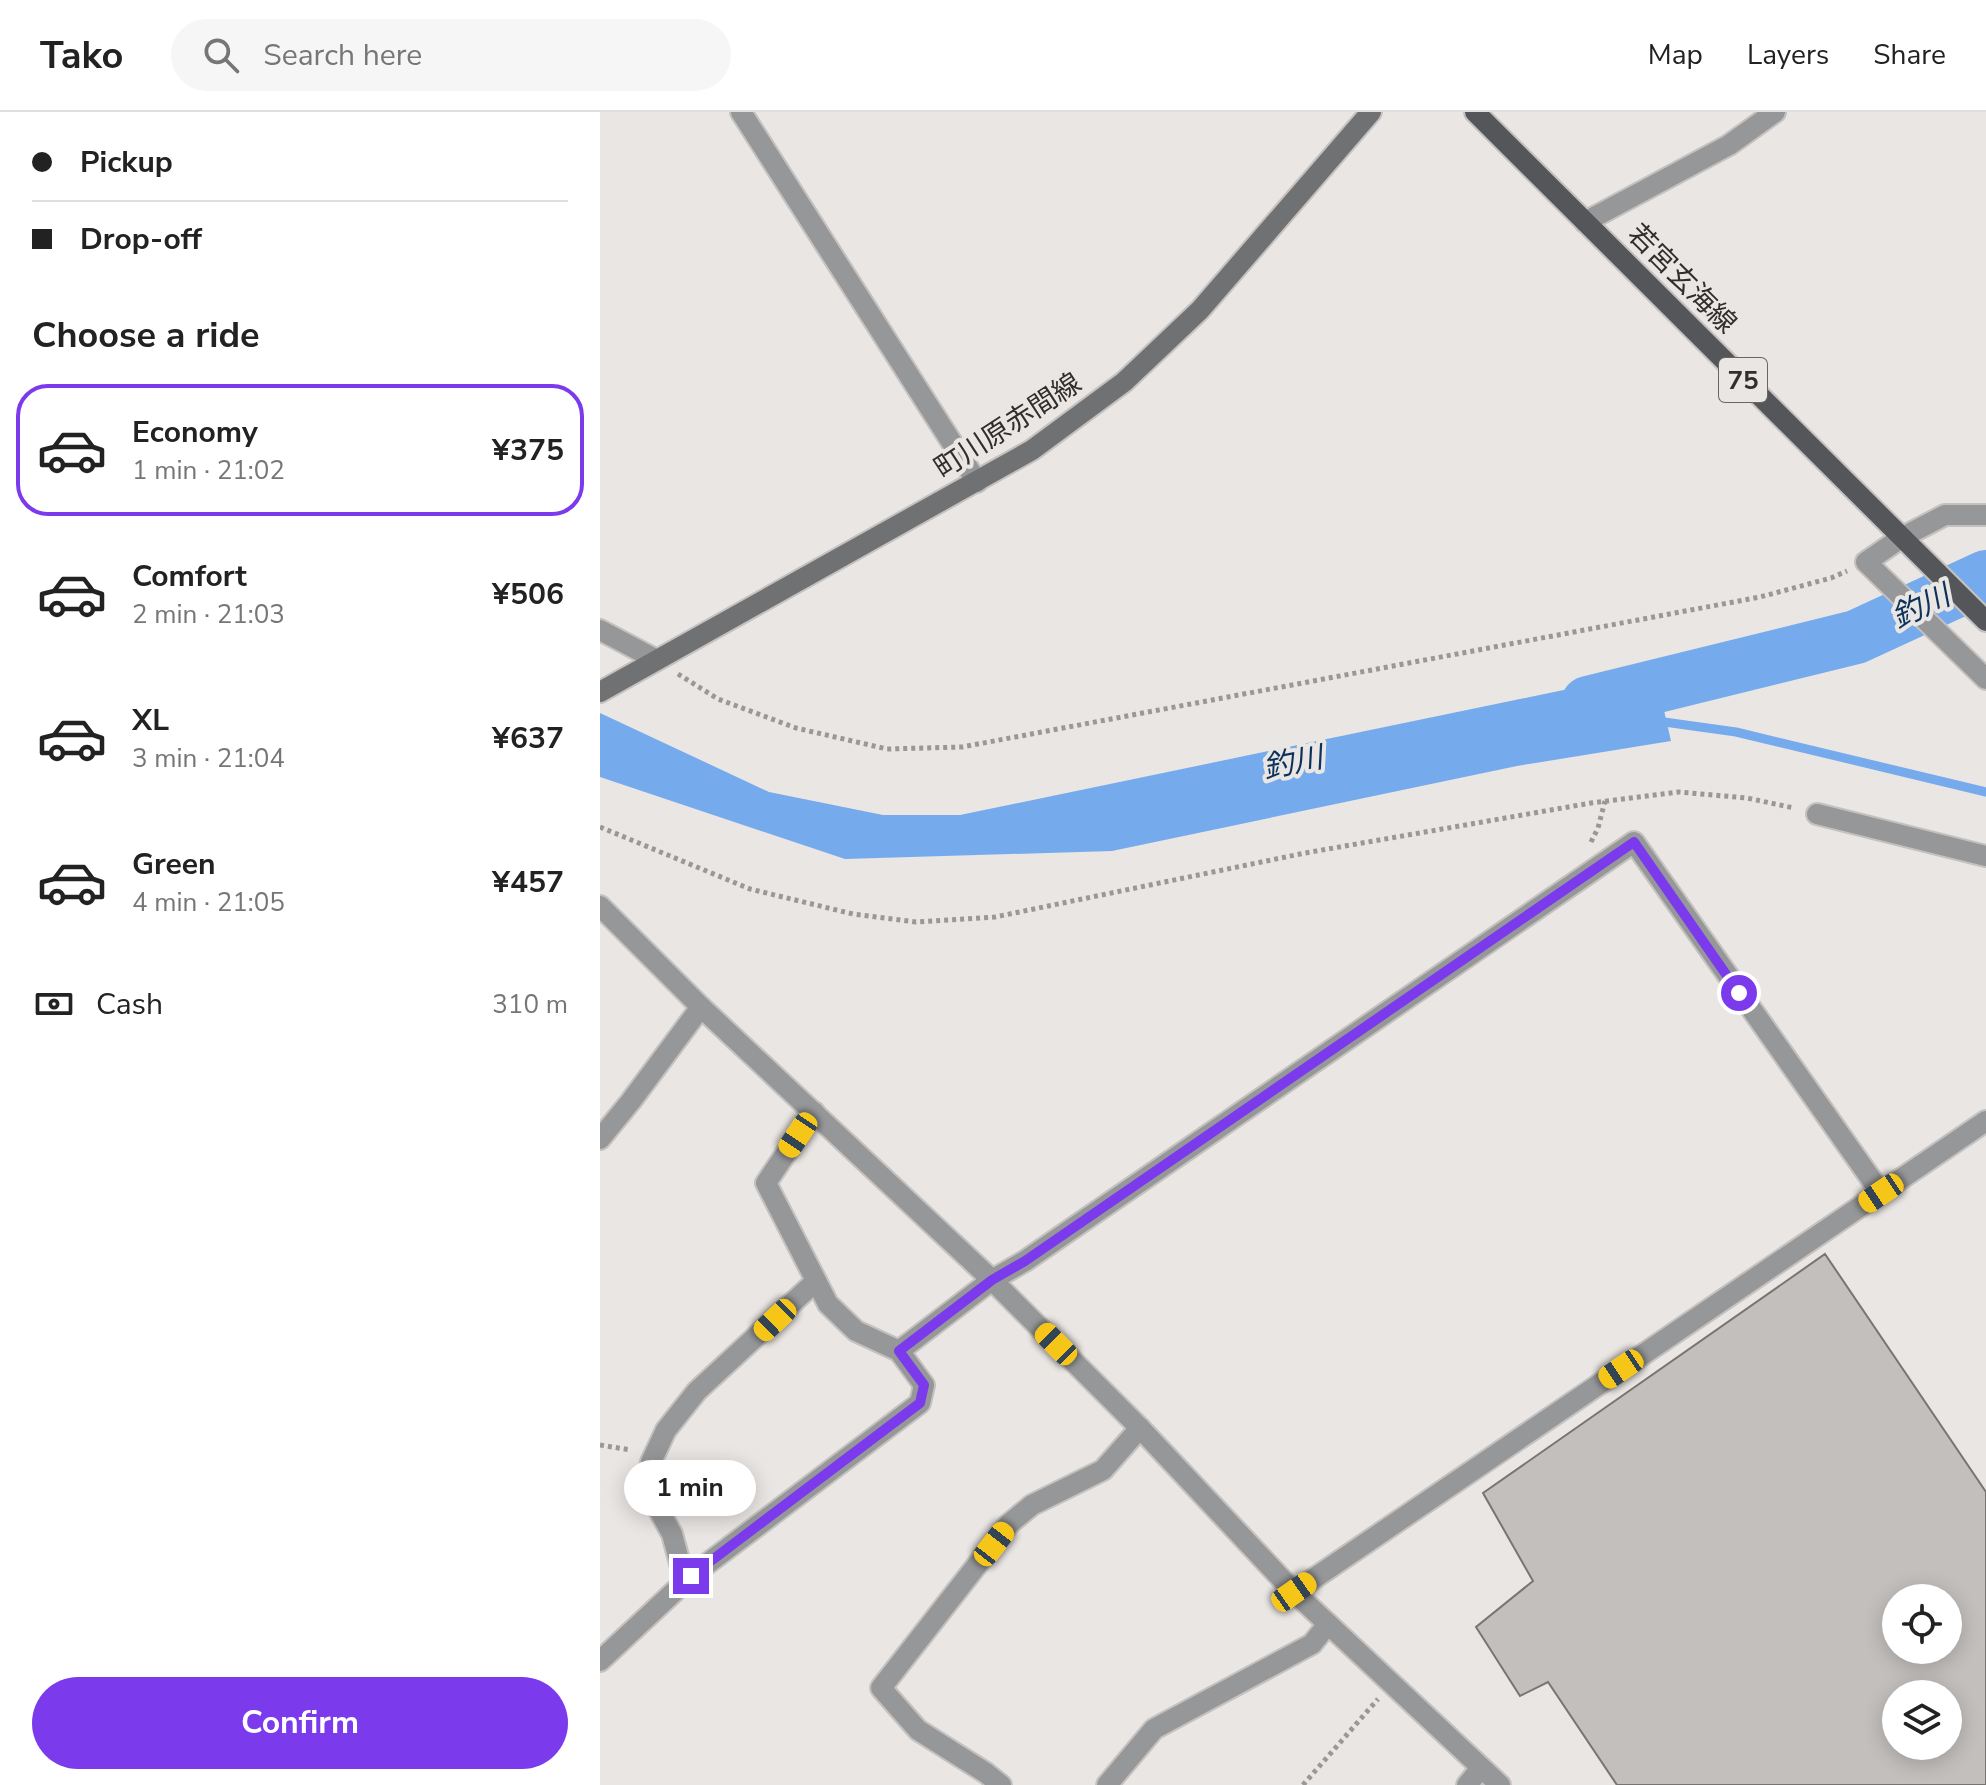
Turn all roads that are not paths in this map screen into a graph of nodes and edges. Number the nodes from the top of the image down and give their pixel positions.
1 (741, 112) edge
2 (1371, 112) edge
3 (1475, 112) edge
4 (1775, 112) edge
5 (1585, 222) junction
6 (977, 482) junction
7 (1986, 515) edge
8 (1901, 538) junction
9 (1986, 621) edge
10 (600, 630) edge
11 (657, 660) junction
12 (1984, 676) edge
13 (600, 692) edge
14 (1817, 814) road end
15 (1986, 856) edge
16 (600, 906) edge
17 (701, 1007) junction
18 (814, 1112) junction
19 (1986, 1121) edge
20 (600, 1139) edge
21 (1881, 1193) junction
22 (992, 1280) junction
23 (816, 1281) junction
24 (899, 1351) junction
25 (1140, 1428) junction
26 (685, 1582) junction
27 (1294, 1592) junction
28 (1328, 1624) junction
29 (600, 1661) edge
30 (1481, 1768) junction
31 (1001, 1785) edge
32 (1107, 1785) edge
33 (1467, 1785) edge
34 (1500, 1785) edge

1 - 6 street
2 - 6 main road, 町川原赤間線
3 - 5 main road, 若宮玄海線 / 75
4 - 5 street
5 - 8 main road, 若宮玄海線 / 75
6 - 11 main road, 町川原赤間線
7 - 8 street
8 - 9 main road, 若宮玄海線 / 75
8 - 12 street
10 - 11 street
11 - 13 main road, 町川原赤間線
14 - 15 street
16 - 17 street
17 - 18 street
17 - 20 street
18 - 22 street
18 - 23 street
19 - 21 street
21 - 22 street
21 - 27 street
22 - 24 street
22 - 25 street
23 - 24 street
23 - 26 street
24 - 26 street
25 - 27 street
25 - 31 street
26 - 29 street
27 - 28 street
28 - 30 street
28 - 32 street
30 - 33 street
30 - 34 street

